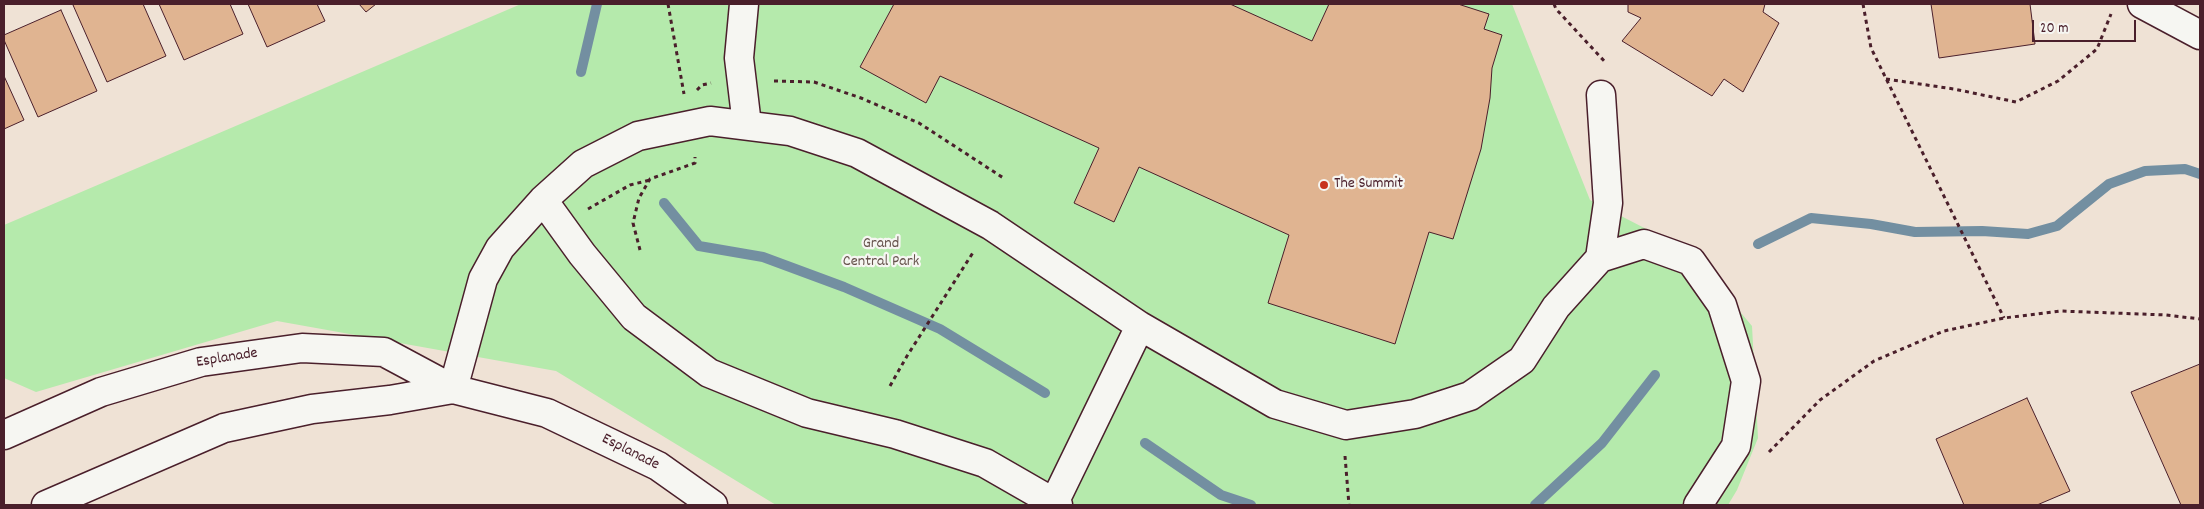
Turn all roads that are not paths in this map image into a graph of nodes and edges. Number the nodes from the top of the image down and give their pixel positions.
1 (744, 4) edge
2 (2142, 4) edge
3 (2200, 35) edge
4 (1601, 95) road end
5 (747, 125) junction
6 (543, 200) junction
7 (1600, 258) junction
8 (1140, 326) junction
9 (453, 389) junction
10 (4, 434) edge
11 (46, 505) edge
12 (713, 505) edge
13 (1055, 505) edge
14 (1698, 505) edge

1 - 5 lane
2 - 3 lane
4 - 7 lane
5 - 6 lane
5 - 8 lane
6 - 9 lane
6 - 13 lane
7 - 8 lane
7 - 14 lane
8 - 13 lane
9 - 10 lane, Esplanade
9 - 11 lane, Esplanade
9 - 12 lane, Esplanade

